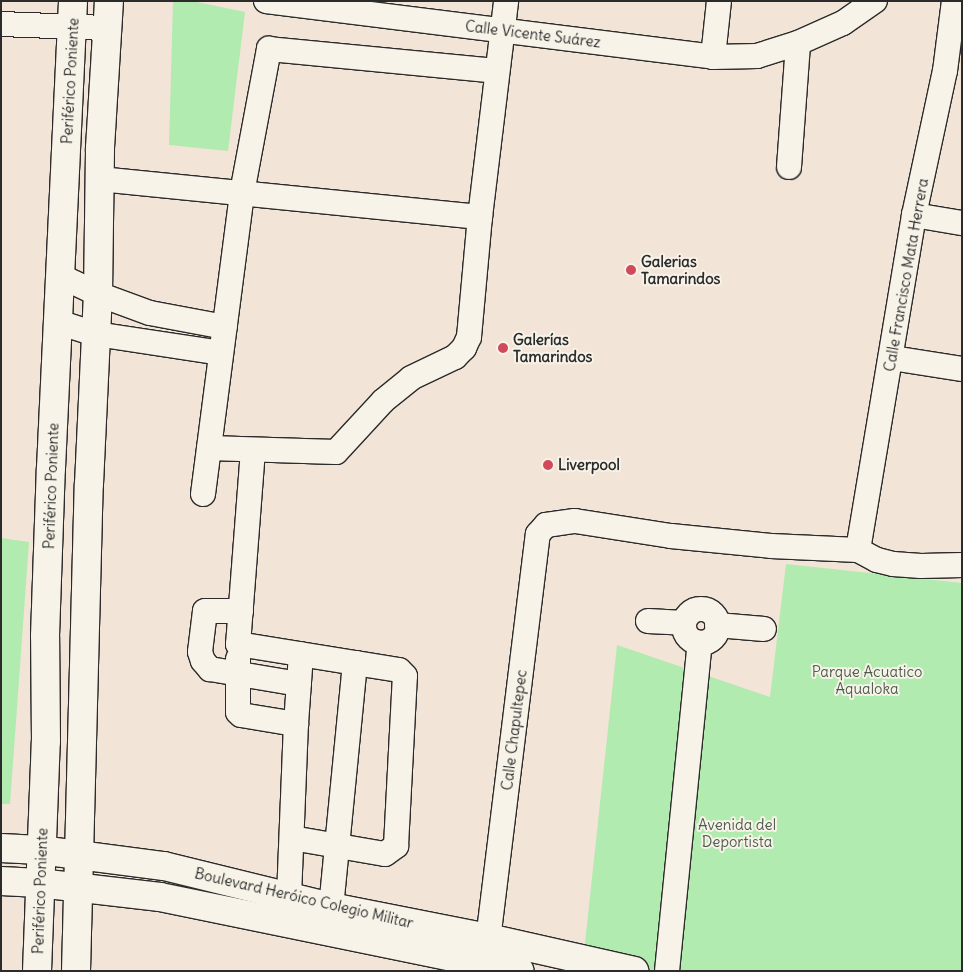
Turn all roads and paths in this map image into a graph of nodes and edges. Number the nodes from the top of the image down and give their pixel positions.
1 (109, 1) edge
2 (266, 1) edge
3 (506, 1) edge
4 (719, 1) edge
5 (875, 1) edge
6 (954, 1) edge
7 (73, 14) edge
8 (1, 24) edge
9 (107, 28) junction
10 (502, 29) junction
11 (798, 43) junction
12 (713, 57) junction
13 (497, 71) junction
14 (953, 72) edge
15 (790, 168) dead end
16 (100, 179) junction
17 (242, 193) junction
18 (914, 215) junction
19 (480, 217) junction
20 (962, 223) edge
21 (60, 276) junction
22 (98, 294) junction
23 (58, 322) junction
24 (224, 327) junction
25 (96, 334) junction
26 (221, 353) junction
27 (892, 358) junction
28 (962, 369) edge
29 (209, 448) junction
30 (253, 450) junction
31 (203, 494) dead end
32 (858, 550) junction
33 (962, 565) edge
34 (241, 611) junction
35 (648, 620) dead end
36 (684, 623) junction
37 (717, 625) junction
38 (764, 629) dead end
39 (700, 643) junction
40 (238, 644) junction
41 (301, 654) junction
42 (354, 662) junction
43 (237, 674) junction
44 (299, 684) junction
45 (296, 724) junction
46 (292, 838) junction
47 (336, 846) junction
48 (1, 848) edge
49 (40, 850) junction
50 (80, 855) junction
51 (1, 881) edge
52 (39, 883) junction
53 (78, 888) junction
54 (289, 897) junction
55 (331, 908) junction
56 (486, 951) junction
57 (37, 971) edge
58 (76, 971) edge
59 (519, 971) edge
60 (634, 971) edge
61 (667, 971) edge

1 - 9 main road
2 - 10 street, Calle Vicente Suárez
3 - 10 street
4 - 12 street
5 - 11 street, Calle Vicente Suárez
6 - 14 street, Calle Francisco Mata Herrera
7 - 8 street
7 - 9 street
7 - 21 main road, Periférico Poniente
9 - 16 main road
10 - 12 street, Calle Vicente Suárez
10 - 13 street
11 - 12 street, Calle Vicente Suárez
11 - 15 street
13 - 17 street
13 - 19 street
14 - 18 street, Calle Francisco Mata Herrera
16 - 17 street
16 - 22 main road
17 - 19 street
17 - 24 street
18 - 20 street
18 - 27 street, Calle Francisco Mata Herrera
19 - 30 street
21 - 22 street
21 - 23 main road, Periférico Poniente
22 - 24 street
22 - 25 main road
23 - 25 street
23 - 49 main road, Periférico Poniente
24 - 26 street
25 - 26 street
25 - 50 main road
26 - 29 street
27 - 28 street
27 - 32 street, Calle Francisco Mata Herrera
29 - 30 street
29 - 31 street
30 - 34 street
32 - 33 street
32 - 56 street, Calle Chapultepec
34 - 40 street
34 - 43 street
35 - 36 street
36 - 37 street
36 - 39 street
37 - 38 street
37 - 39 street
39 - 61 street
40 - 41 street
40 - 43 street
41 - 42 street
41 - 44 street
42 - 47 street
42 - 47 street
43 - 44 street
43 - 45 street
44 - 45 street
45 - 46 street
46 - 47 street
46 - 54 street
47 - 55 street
48 - 49 main road, Boulevard Heróico Colegio Militar
49 - 50 main road, Boulevard Heróico Colegio Militar
49 - 52 main road, Periférico Poniente
50 - 53 main road
50 - 54 main road, Boulevard Heróico Colegio Militar
51 - 52 main road, Boulevard Heróico Colegio Militar
52 - 53 main road, Boulevard Heróico Colegio Militar
52 - 57 main road, Periférico Poniente
53 - 56 main road, Boulevard Heróico Colegio Militar
53 - 58 main road
54 - 55 main road, Boulevard Heróico Colegio Militar
55 - 56 main road, Boulevard Heróico Colegio Militar
56 - 59 main road, Boulevard Heróico Colegio Militar
56 - 60 main road, Boulevard Heróico Colegio Militar

